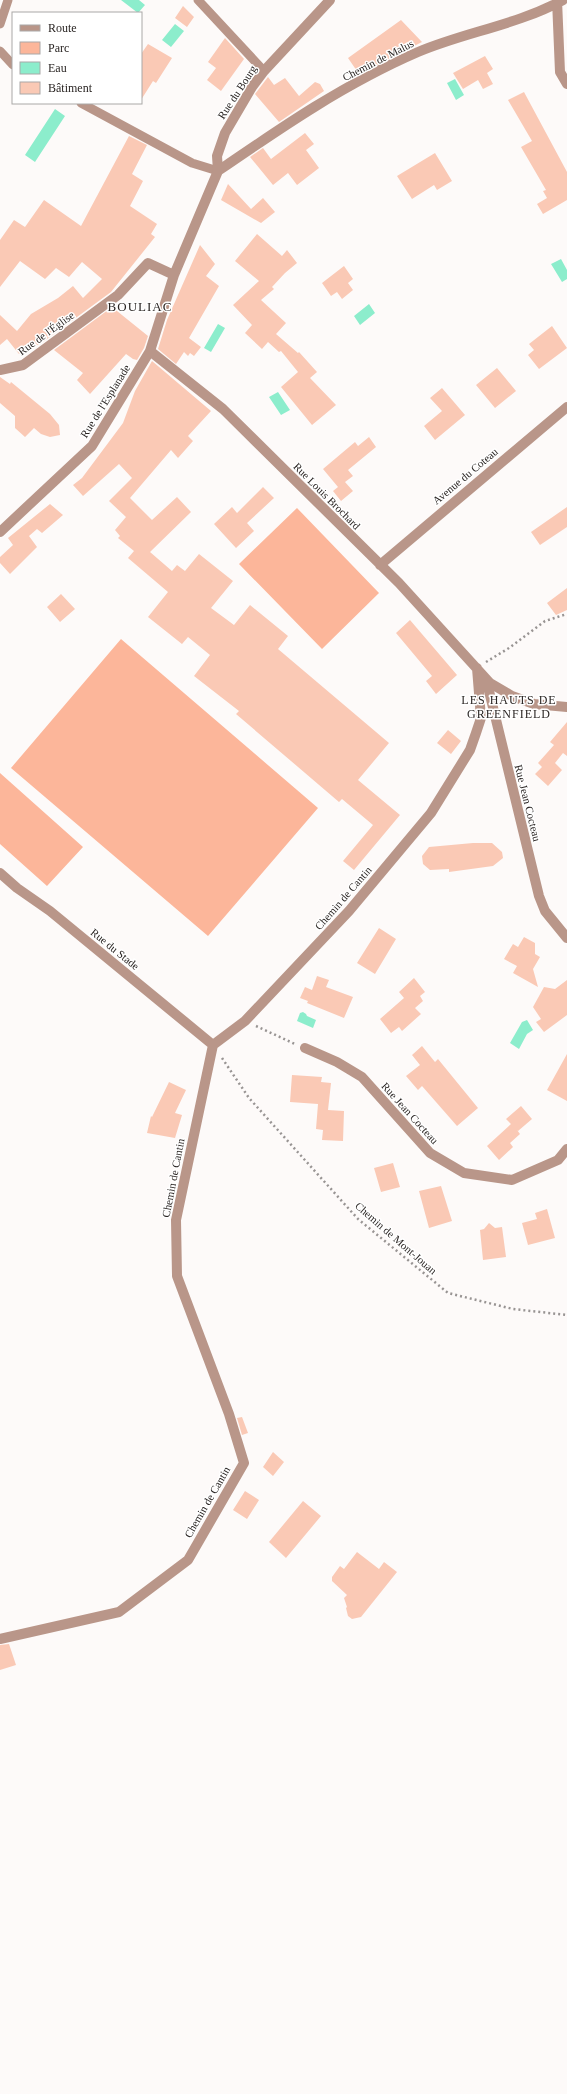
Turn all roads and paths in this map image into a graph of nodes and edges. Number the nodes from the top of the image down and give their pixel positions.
1 (8, 0) edge
2 (198, 0) edge
3 (330, 0) edge
4 (559, 1) edge
5 (0, 24) edge
6 (0, 51) edge
7 (12, 64) edge
8 (264, 71) junction
9 (567, 84) edge
10 (83, 104) edge
11 (218, 171) junction
12 (174, 275) junction
13 (150, 351) junction
14 (0, 370) edge
15 (567, 407) edge
16 (0, 532) edge
17 (380, 565) junction
18 (567, 614) edge
19 (477, 668) junction
20 (567, 707) edge
21 (0, 872) edge
22 (567, 938) edge
23 (245, 1020) junction
24 (213, 1045) junction
25 (305, 1048) joint
26 (567, 1149) edge
27 (567, 1315) edge
28 (0, 1639) edge

1 - 5 lane
2 - 8 lane
3 - 8 street, Rue du Bourg
4 - 9 street
4 - 11 street, Chemin de Malus
6 - 7 lane
8 - 11 street, Rue du Bourg
10 - 11 lane
11 - 12 street, Rue de l'Esplanade
12 - 13 street, Rue de l'Esplanade
12 - 14 street, Rue de l'Église
13 - 16 street, Rue de l'Esplanade
13 - 17 street, Rue Louis Brochard
15 - 17 street, Avenue du Coteau
17 - 19 street, Rue Louis Brochard
18 - 19 path
19 - 20 street
19 - 22 street, Rue Jean Cocteau
19 - 23 street, Chemin de Cantin
21 - 24 street, Rue du Stade
23 - 24 street, Chemin de Cantin
23 - 25 path
24 - 27 path, Chemin de Mont-Jouan
24 - 28 street, Chemin de Cantin
25 - 26 street, Rue Jean Cocteau

